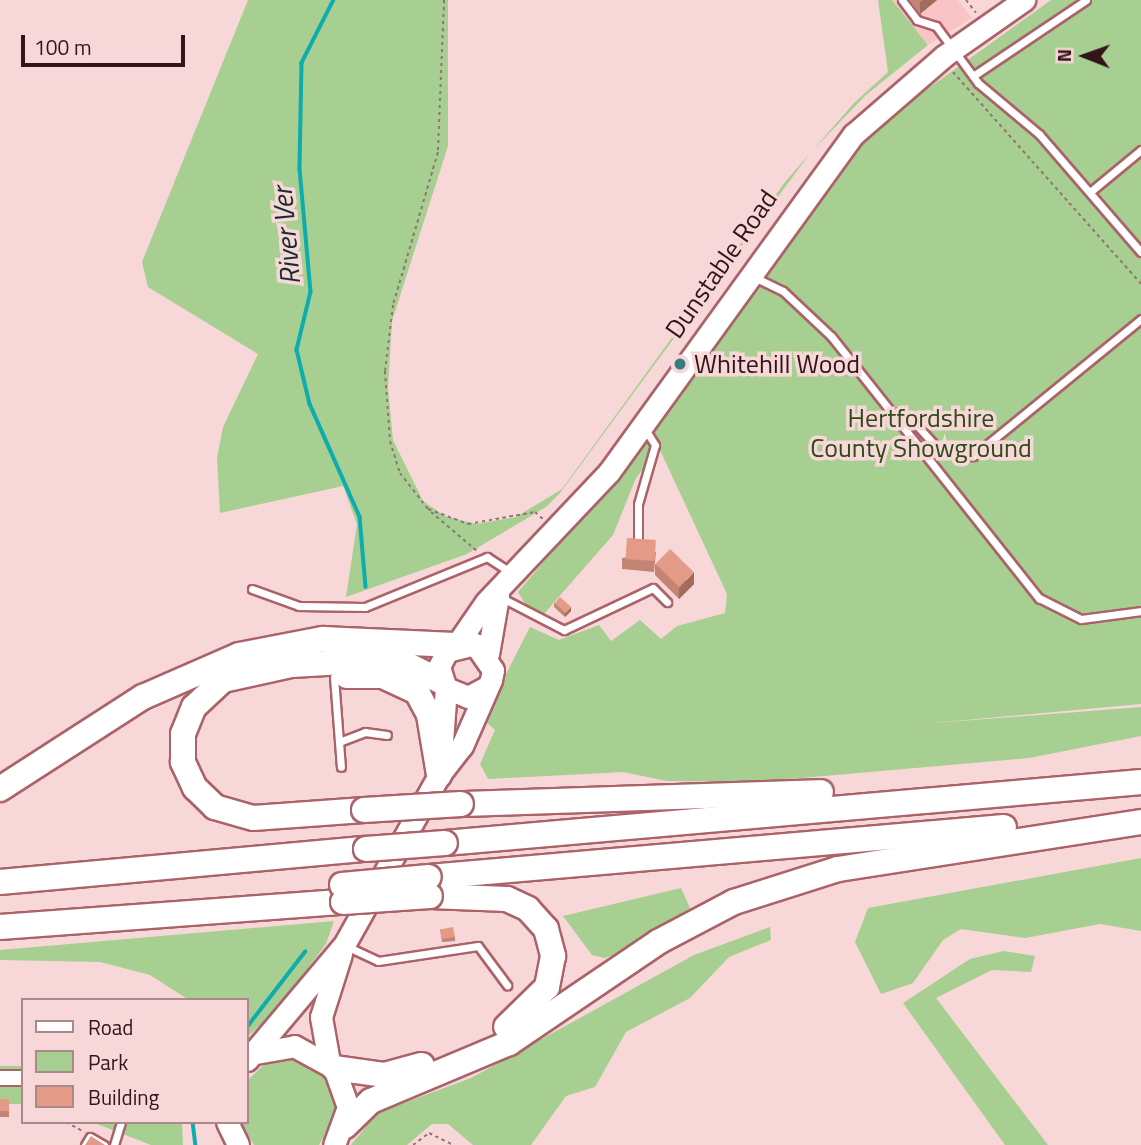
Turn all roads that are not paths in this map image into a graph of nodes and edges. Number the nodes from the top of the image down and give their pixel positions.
1 (902, 0) edge
2 (1024, 0) edge
3 (1086, 0) edge
4 (949, 53) junction
5 (972, 76) junction
6 (1141, 150) edge
7 (1090, 192) junction
8 (1141, 251) edge
9 (749, 274) junction
10 (1141, 319) edge
11 (891, 411) junction
12 (642, 427) junction
13 (638, 541) edge
14 (514, 577) junction
15 (252, 589) dead end
16 (498, 596) junction
17 (667, 602) dead end
18 (1141, 611) edge
19 (456, 645) junction
20 (488, 654) junction
21 (334, 677) junction
22 (444, 685) junction
23 (487, 687) junction
24 (201, 697) junction
25 (387, 735) dead end
26 (339, 741) junction
27 (341, 767) dead end
28 (439, 775) junction
29 (1141, 776) edge
30 (1141, 782) edge
31 (0, 789) edge
32 (1141, 815) edge
33 (1141, 822) edge
34 (0, 882) edge
35 (429, 887) junction
36 (342, 894) junction
37 (0, 916) edge
38 (0, 927) edge
39 (344, 946) junction
40 (507, 985) dead end
41 (251, 1057) edge
42 (331, 1065) junction
43 (0, 1077) edge
44 (21, 1078) edge
45 (120, 1124) edge
46 (340, 1136) edge
47 (85, 1145) edge
48 (104, 1145) edge
49 (114, 1145) edge

1 - 4 lane
2 - 4 main road, Dunstable Road
3 - 5 lane
4 - 5 lane
4 - 9 main road, Dunstable Road
5 - 7 lane
6 - 7 lane
7 - 8 lane
9 - 11 lane
9 - 12 main road, Dunstable Road
10 - 11 lane
11 - 18 lane
12 - 13 lane
12 - 14 main road, Dunstable Road
14 - 15 lane
14 - 16 main road, Dunstable Road
16 - 17 lane
16 - 19 main road, Dunstable Road
16 - 20 main road
19 - 20 main road
19 - 22 main road
19 - 31 highway
20 - 23 main road
21 - 24 highway
21 - 26 lane
21 - 28 highway
22 - 23 main road
22 - 24 highway
22 - 28 main road
23 - 28 main road
24 - 29 highway, bridge
25 - 26 lane
26 - 27 lane
28 - 39 main road
30 - 34 highway, bridge
32 - 35 highway
33 - 46 highway
35 - 36 highway, bridge
35 - 42 highway
36 - 37 highway
36 - 38 highway
39 - 40 lane
39 - 41 main road
39 - 42 main road
41 - 42 main road
42 - 46 main road
43 - 44 street
45 - 49 lane
47 - 48 lane

